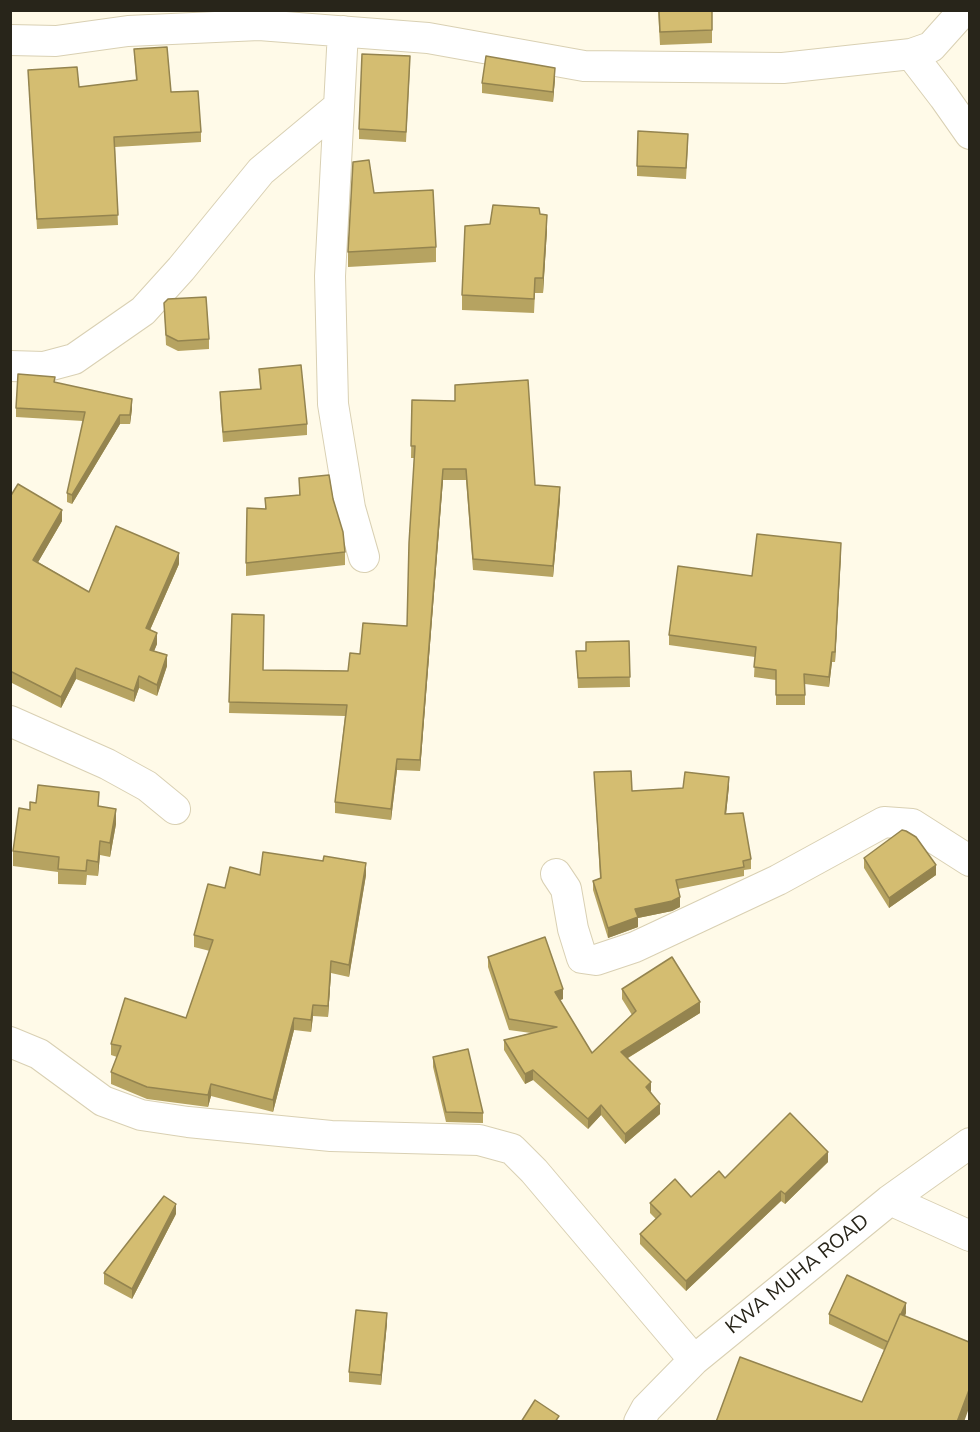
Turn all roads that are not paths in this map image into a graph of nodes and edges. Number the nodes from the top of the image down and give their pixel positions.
1 (959, 10) edge
2 (381, 22) edge
3 (343, 32) junction
4 (10, 40) edge
5 (911, 54) junction
6 (339, 106) junction
7 (969, 134) edge
8 (10, 366) edge
9 (364, 557) dead end
10 (10, 722) edge
11 (174, 809) dead end
12 (969, 861) edge
13 (556, 874) dead end
14 (10, 1042) edge
15 (969, 1143) edge
16 (890, 1200) junction
17 (969, 1236) edge
18 (694, 1360) junction
19 (639, 1422) edge

1 - 5 street
2 - 3 street
2 - 5 street
3 - 4 street
3 - 6 street
5 - 7 street
6 - 8 street
6 - 9 street
10 - 11 street
12 - 13 street
14 - 18 street
15 - 16 street, KWA MUHA ROAD
16 - 17 street
16 - 18 street, KWA MUHA ROAD
18 - 19 street, KWA MUHA ROAD

